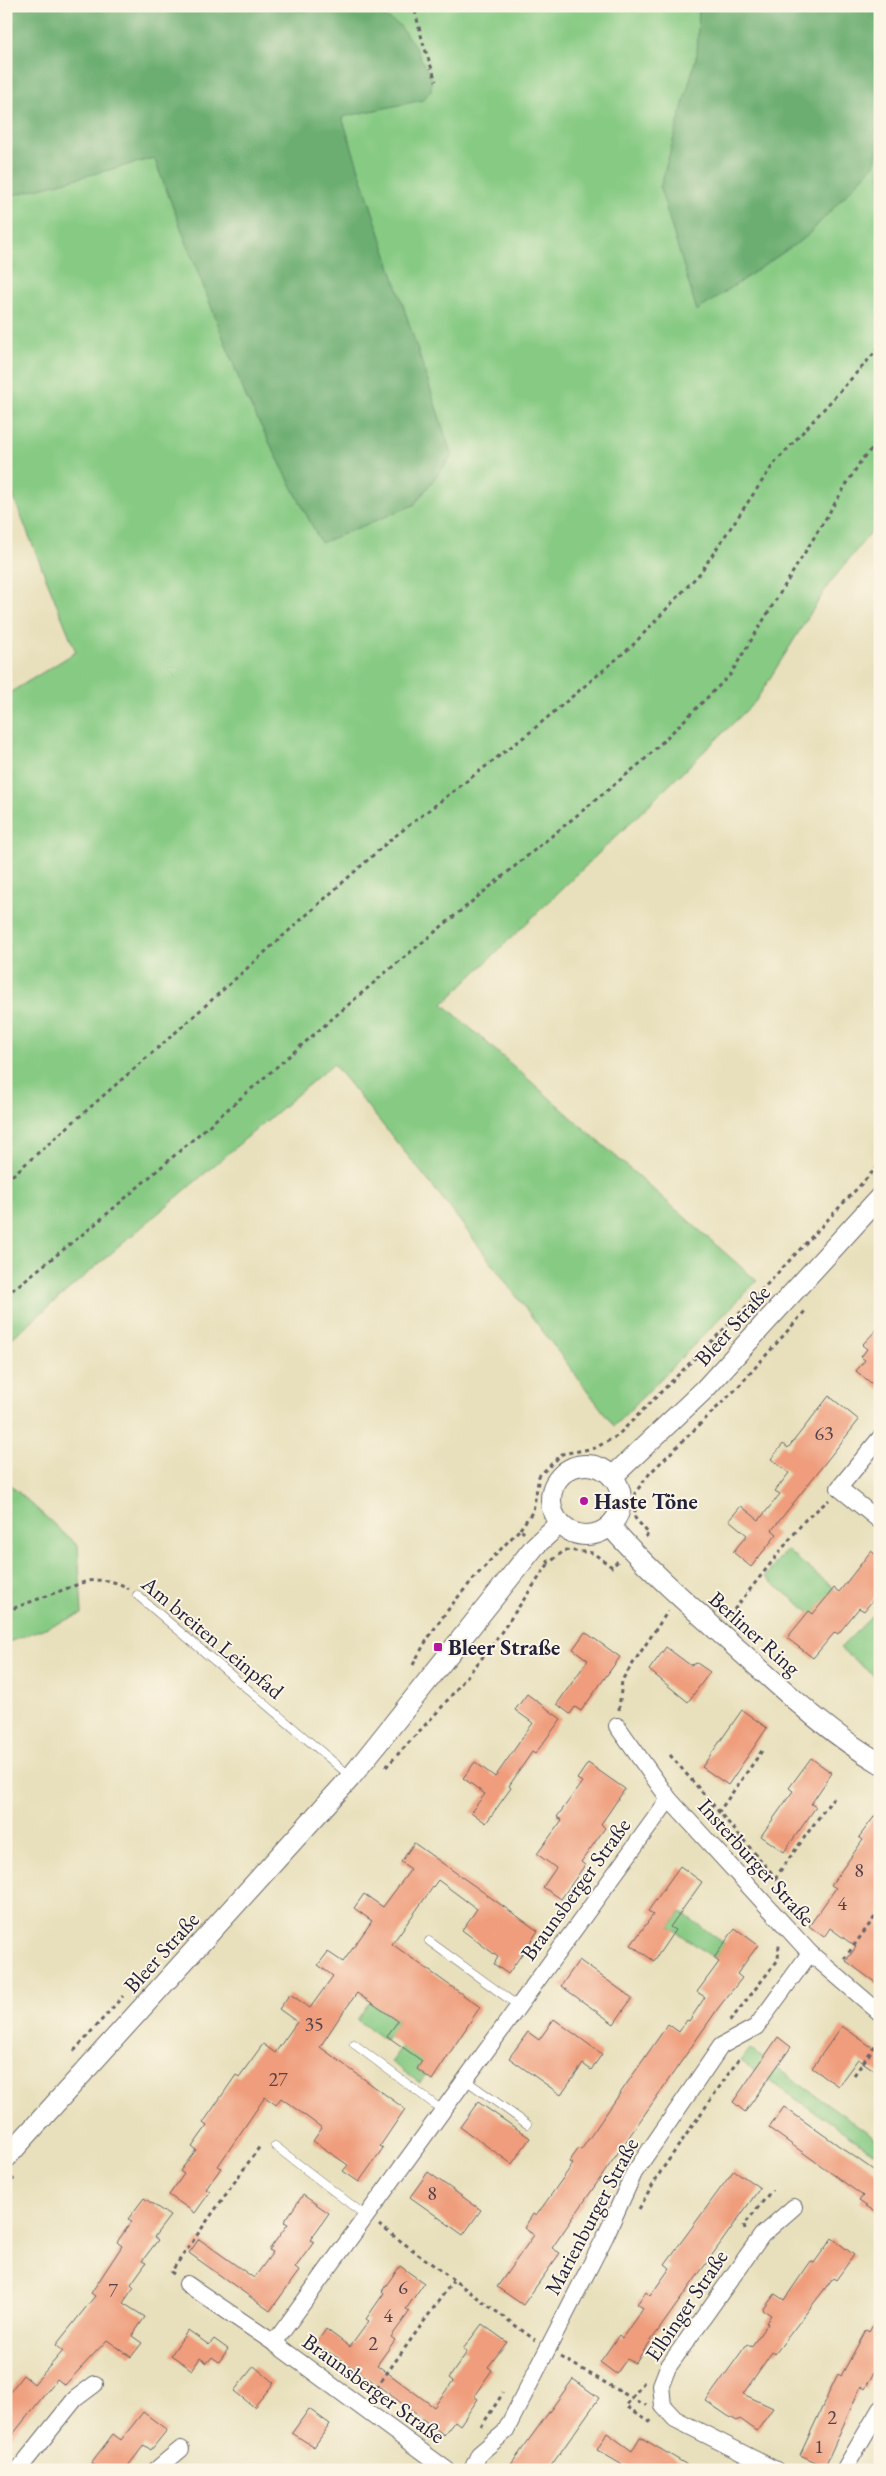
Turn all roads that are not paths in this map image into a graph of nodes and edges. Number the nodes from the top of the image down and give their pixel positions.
1 (880, 1197) edge
2 (880, 1438) edge
3 (612, 1477) junction
4 (880, 1521) edge
5 (560, 1523) junction
6 (610, 1526) junction
7 (137, 1594) road end
8 (617, 1726) road end
9 (880, 1763) edge
10 (351, 1777) junction
11 (669, 1799) junction
12 (429, 1941) dead end
13 (810, 1953) junction
14 (517, 2005) junction
15 (880, 2013) edge
16 (354, 2044) dead end
17 (464, 2080) junction
18 (442, 2110) junction
19 (528, 2124) dead end
20 (275, 2146) road end
21 (6, 2158) edge
22 (794, 2207) dead end
23 (366, 2216) junction
24 (186, 2277) road end
25 (274, 2342) junction
26 (95, 2384) dead end
27 (880, 2409) edge
28 (181, 2449) dead end
29 (18, 2470) edge
30 (156, 2470) edge
31 (447, 2470) edge
32 (472, 2470) edge
33 (776, 2470) edge
34 (844, 2470) edge

1 - 3 street, Bleer Straße
2 - 4 street
3 - 5 street
3 - 6 street
5 - 6 street
5 - 10 street, Bleer Straße
6 - 9 street, Berliner Ring
7 - 10 lane, Am breiten Leinpfad
8 - 11 street, Insterburger Straße
10 - 21 street, Bleer Straße
11 - 13 street, Insterburger Straße
11 - 14 street, Braunsberger Straße
12 - 14 lane
13 - 15 street, Insterburger Straße
13 - 32 street, Marienburger Straße
14 - 17 street, Braunsberger Straße
16 - 18 lane
17 - 18 street, Braunsberger Straße
17 - 19 lane
18 - 23 street, Braunsberger Straße
20 - 23 lane
22 - 33 street, Elbinger Straße
23 - 25 street, Braunsberger Straße
24 - 25 street, Braunsberger Straße
25 - 31 street, Braunsberger Straße
26 - 29 street
27 - 34 street
28 - 30 street

